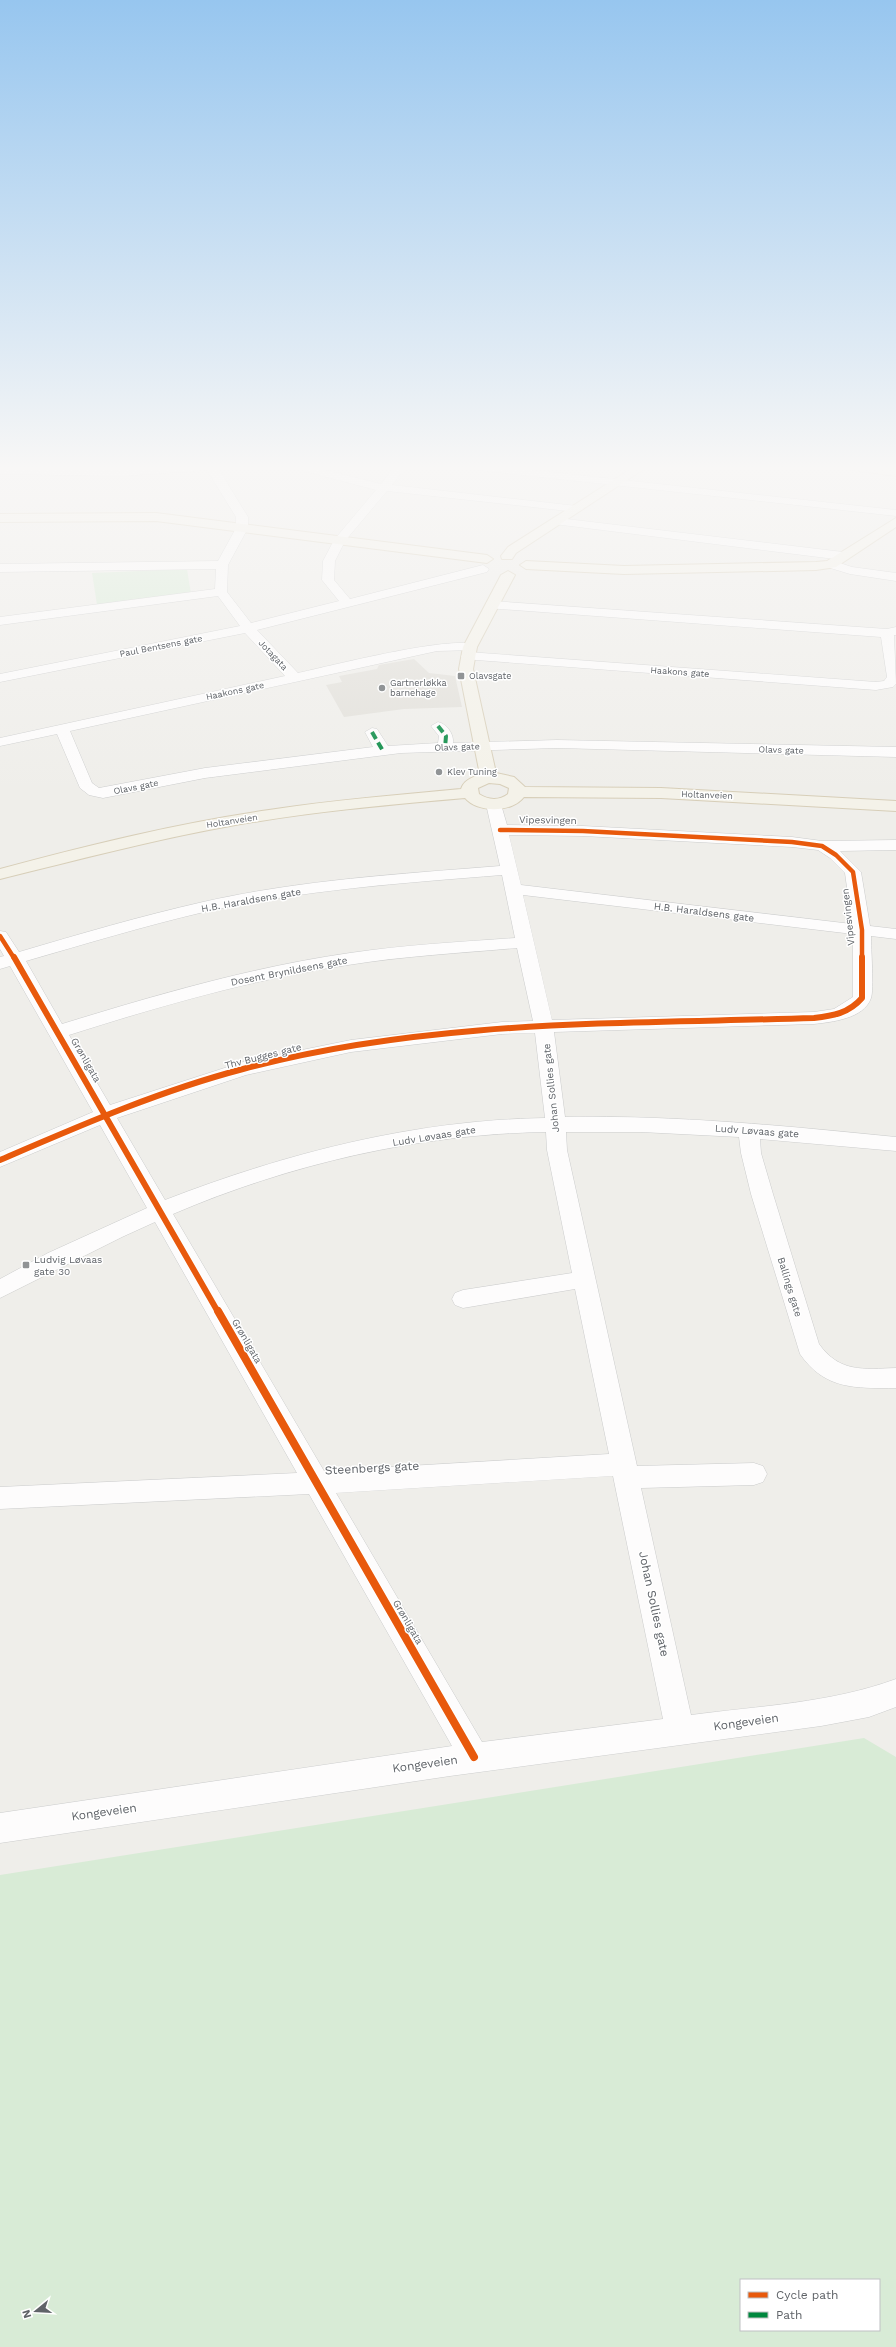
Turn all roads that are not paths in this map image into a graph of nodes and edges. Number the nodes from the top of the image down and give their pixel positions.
1 (222, 575) edge
2 (328, 575) edge
3 (448, 575) edge
4 (504, 575) edge
5 (508, 575) joint
6 (884, 575) edge
7 (895, 576) edge
8 (221, 592) junction
9 (346, 604) junction
10 (492, 605) junction
11 (0, 621) edge
12 (248, 628) junction
13 (892, 632) edge
14 (469, 651) junction
15 (0, 678) edge
16 (295, 678) junction
17 (438, 726) dead end
18 (62, 729) junction
19 (372, 732) dead end
20 (0, 742) edge
21 (483, 746) junction
22 (445, 748) junction
23 (383, 751) junction
24 (896, 752) edge
25 (488, 778) junction
26 (518, 792) junction
27 (469, 793) junction
28 (494, 804) junction
29 (896, 806) edge
30 (500, 830) junction
31 (896, 845) edge
32 (822, 846) junction
33 (0, 874) edge
34 (510, 879) junction
35 (862, 930) junction
36 (896, 934) edge
37 (0, 936) edge
38 (526, 942) junction
39 (8, 962) edge
40 (544, 1027) junction
41 (58, 1032) junction
42 (106, 1114) junction
43 (556, 1125) junction
44 (749, 1130) junction
45 (896, 1144) edge
46 (0, 1160) edge
47 (161, 1210) junction
48 (586, 1279) junction
49 (0, 1289) edge
50 (463, 1299) dead end
51 (896, 1378) edge
52 (626, 1471) junction
53 (754, 1474) dead end
54 (316, 1483) junction
55 (0, 1498) edge
56 (896, 1693) edge
57 (680, 1731) junction
58 (474, 1757) junction
59 (0, 1828) edge

1 - 8 street
2 - 9 street
3 - 9 street, Paul Bentsens gate
4 - 5 main road
5 - 10 main road
6 - 7 street
8 - 11 street
8 - 12 street, Jotagata
9 - 12 street, Paul Bentsens gate
10 - 13 street
10 - 14 main road
12 - 15 street, Paul Bentsens gate
12 - 16 street, Jotagata
13 - 14 street, Haakons gate
14 - 16 street, Haakons gate
14 - 21 main road
16 - 18 street, Haakons gate
17 - 22 street
18 - 20 street, Haakons gate
18 - 23 street, Olavs gate
19 - 23 street
21 - 22 street, Olavs gate
21 - 24 street, Olavs gate
21 - 25 main road
22 - 23 street, Olavs gate
25 - 26 main road
25 - 27 main road
26 - 28 main road
26 - 29 main road, Holtanveien
27 - 28 main road
27 - 33 main road, Holtanveien
28 - 30 street, Johan Sollies gate
30 - 32 street, Vipesvingen
30 - 34 street, Johan Sollies gate
31 - 32 street, Vipesvingen
32 - 35 street, Vipesvingen
34 - 35 street, H.B. Haraldsens gate
34 - 38 street, Johan Sollies gate
34 - 39 street, H.B. Haraldsens gate
35 - 36 street, H.B. Haraldsens gate
35 - 40 street, Vipesvingen
37 - 39 street, Grønligata
38 - 40 street, Johan Sollies gate
38 - 41 street, Dosent Brynildsens gate
39 - 41 street, Grønligata
40 - 42 street, Thv Bugges gate
40 - 43 street, Johan Sollies gate
41 - 42 street, Grønligata
42 - 46 street, Thv Bugges gate
42 - 47 street, Grønligata
43 - 44 street, Ludv Løvaas gate
43 - 47 street, Ludv Løvaas gate
43 - 48 street, Johan Sollies gate
44 - 45 street, Ludv Løvaas gate
44 - 51 street, Ballings gate
47 - 49 street, Ludv Løvaas gate
47 - 54 street, Grønligata
48 - 50 street
48 - 52 street, Johan Sollies gate
52 - 53 street
52 - 54 street, Steenbergs gate
52 - 57 street, Johan Sollies gate
54 - 55 street, Steenbergs gate
54 - 58 street, Grønligata
56 - 57 street, Kongeveien
57 - 58 street, Kongeveien
58 - 59 street, Kongeveien

